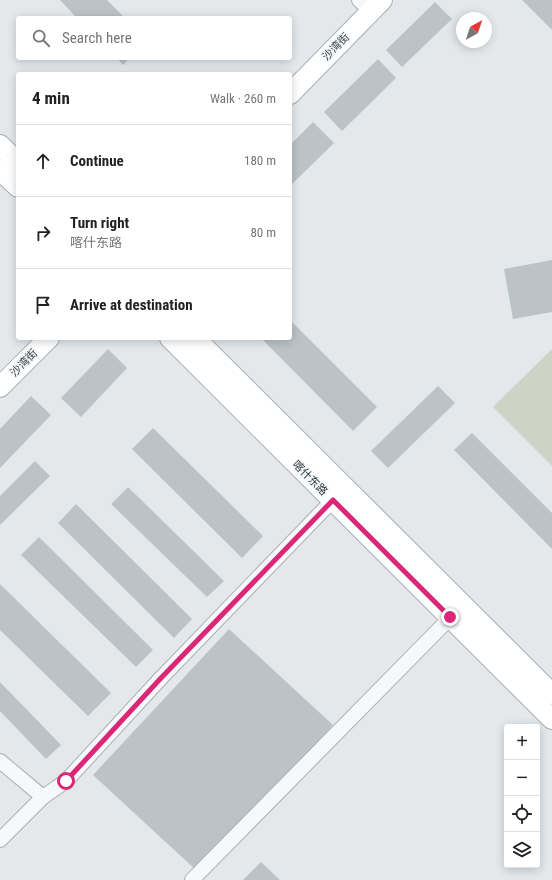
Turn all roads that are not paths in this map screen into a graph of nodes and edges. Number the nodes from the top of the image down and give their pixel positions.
1 (371, 4) edge
2 (292, 92) edge
3 (0, 145) edge
4 (16, 161) edge
5 (0, 170) edge
6 (16, 185) edge
7 (47, 340) edge
8 (172, 340) edge
9 (197, 340) edge
10 (0, 387) edge
11 (333, 500) junction
12 (451, 617) junction
13 (552, 694) edge
14 (552, 719) edge
15 (0, 761) edge
16 (43, 797) junction
17 (0, 840) edge
18 (192, 880) edge

1 - 2 main road, 沙湾街
3 - 4 main road
5 - 6 main road
7 - 10 main road, 沙湾街
8 - 11 main road, 喀什东路
9 - 13 main road, 喀什东路
11 - 12 main road, 喀什东路
11 - 16 street
12 - 14 main road, 喀什东路
12 - 18 street
15 - 16 street
16 - 17 street

